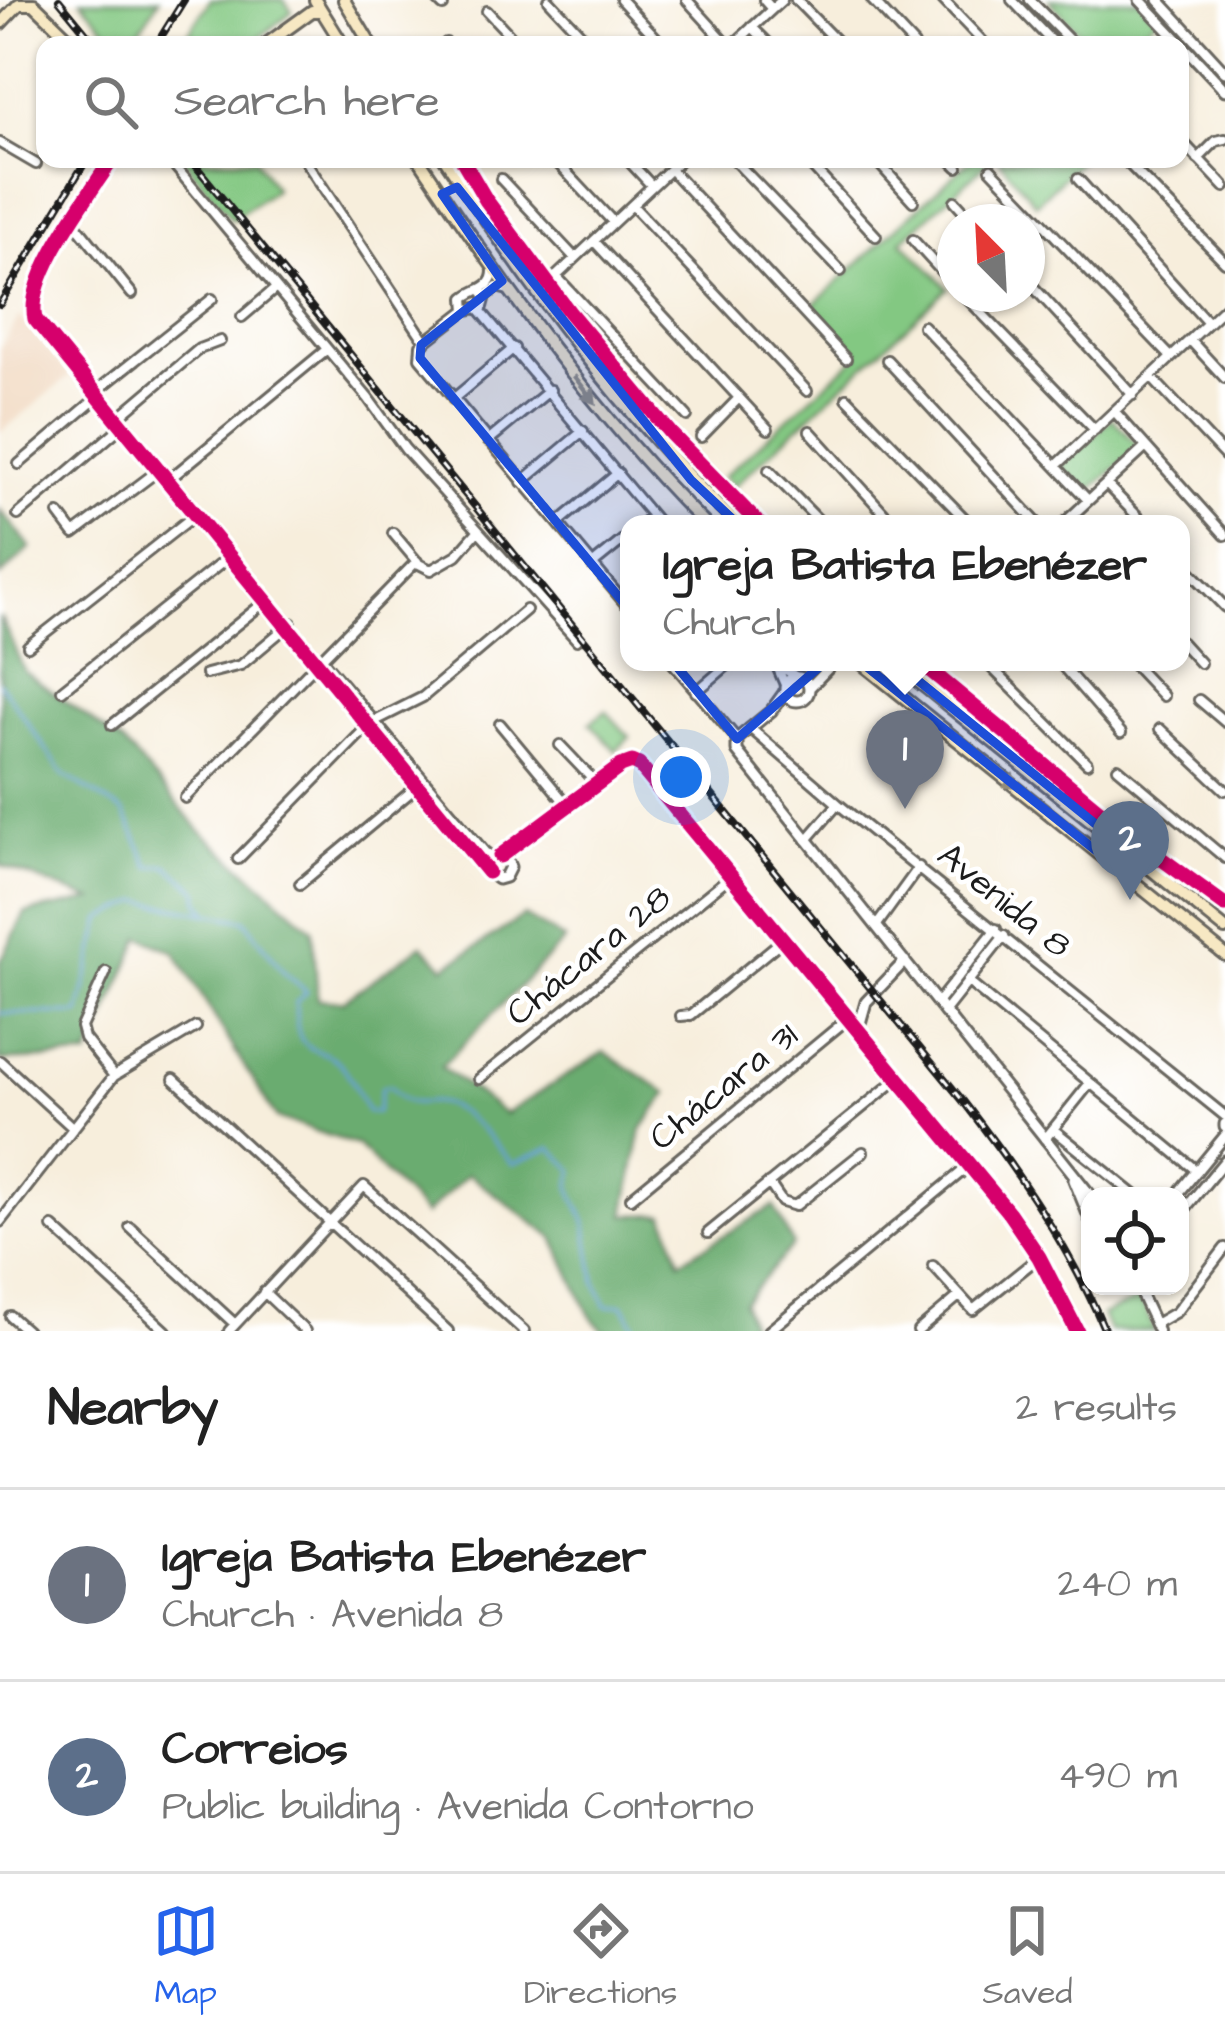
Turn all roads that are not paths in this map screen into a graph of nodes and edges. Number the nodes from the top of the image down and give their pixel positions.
1 (305, 0) edge
2 (344, 0) edge
3 (549, 0) edge
4 (621, 0) edge
5 (687, 0) edge
6 (764, 0) edge
7 (782, 0) edge
8 (796, 0) edge
9 (872, 0) edge
10 (943, 0) edge
11 (1012, 0) edge
12 (1140, 0) edge
13 (1159, 0) edge
14 (1037, 3) edge
15 (318, 6) edge
16 (772, 9) junction
17 (487, 11) dead end
18 (1052, 19) junction
19 (0, 24) edge
20 (752, 27) junction
21 (1041, 30) junction
22 (67, 36) edge
23 (272, 36) edge
24 (275, 36) edge
25 (338, 36) edge
26 (366, 36) edge
27 (511, 36) edge
28 (583, 36) edge
29 (655, 36) edge
30 (721, 36) edge
31 (741, 36) edge
32 (761, 36) edge
33 (831, 36) edge
34 (906, 36) edge
35 (977, 36) edge
36 (1046, 36) edge
37 (1066, 36) edge
38 (1174, 36) edge
39 (1189, 52) edge
40 (1225, 73) edge
41 (1225, 90) edge
42 (1225, 139) edge
43 (0, 143) edge
44 (1189, 149) edge
45 (1198, 159) junction
46 (36, 164) dead end
47 (106, 168) edge
48 (176, 168) edge
49 (310, 168) edge
50 (425, 168) edge
51 (451, 168) edge
52 (562, 168) edge
53 (635, 168) edge
54 (742, 168) edge
55 (813, 168) edge
56 (883, 168) edge
57 (1133, 168) edge
58 (670, 169) joint
59 (991, 169) dead end
60 (502, 178) dead end
61 (1078, 179) dead end
62 (652, 186) junction
63 (1225, 187) edge
64 (464, 188) junction
65 (442, 194) junction
66 (913, 201) dead end
67 (955, 201) dead end
68 (958, 204) edge
69 (632, 205) junction
70 (73, 221) junction
71 (613, 222) junction
72 (876, 236) dead end
73 (913, 240) dead end
74 (594, 241) junction
75 (575, 258) junction
76 (1225, 262) edge
77 (937, 266) edge
78 (493, 268) junction
79 (841, 271) dead end
80 (552, 280) junction
81 (533, 288) junction
82 (275, 289) junction
83 (508, 290) junction
84 (484, 293) junction
85 (132, 294) dead end
86 (212, 299) dead end
87 (1045, 300) edge
88 (545, 303) junction
89 (1225, 307) edge
90 (466, 310) junction
91 (480, 310) junction
92 (980, 312) edge
93 (242, 317) dead end
94 (531, 322) junction
95 (1208, 323) junction
96 (923, 326) dead end
97 (563, 329) junction
98 (425, 340) junction
99 (1190, 340) junction
100 (220, 341) dead end
101 (514, 348) junction
102 (326, 350) junction
103 (1172, 357) junction
104 (846, 359) dead end
105 (887, 360) dead end
106 (1151, 377) junction
107 (1225, 378) edge
108 (550, 391) junction
109 (807, 391) dead end
110 (99, 393) junction
111 (1133, 395) junction
112 (739, 398) junction
113 (847, 398) dead end
114 (453, 399) junction
115 (1115, 412) junction
116 (687, 416) dead end
117 (122, 421) junction
118 (768, 429) dead end
119 (1095, 430) junction
120 (584, 431) junction
121 (810, 431) dead end
122 (701, 436) dead end
123 (488, 441) junction
124 (1145, 448) junction
125 (1225, 456) edge
126 (19, 464) dead end
127 (1056, 466) junction
128 (158, 470) junction
129 (769, 470) dead end
130 (618, 473) junction
131 (172, 477) junction
132 (522, 482) junction
133 (1106, 484) junction
134 (1088, 500) junction
135 (59, 514) dead end
136 (18, 515) dead end
137 (195, 515) junction
138 (651, 515) edge
139 (696, 515) edge
140 (727, 515) edge
141 (813, 515) edge
142 (886, 515) edge
143 (961, 515) edge
144 (1030, 515) edge
145 (1076, 515) edge
146 (1135, 515) edge
147 (558, 523) junction
148 (477, 532) junction
149 (393, 533) dead end
150 (1225, 535) edge
151 (620, 542) edge
152 (230, 557) junction
153 (416, 561) junction
154 (592, 565) junction
155 (1190, 571) edge
156 (620, 597) edge
157 (266, 601) junction
158 (1225, 607) edge
159 (526, 610) dead end
160 (289, 625) junction
161 (577, 640) dead end
162 (28, 646) dead end
163 (1190, 651) edge
164 (318, 661) junction
165 (1200, 663) dead end
166 (679, 671) edge
167 (720, 671) edge
168 (778, 671) edge
169 (788, 671) edge
170 (818, 671) edge
171 (871, 671) edge
172 (914, 671) edge
173 (995, 671) edge
174 (1067, 671) edge
175 (1139, 671) edge
176 (206, 674) dead end
177 (804, 681) junction
178 (62, 690) dead end
179 (696, 692) junction
180 (787, 694) junction
181 (1163, 696) dead end
182 (943, 699) junction
183 (1199, 700) dead end
184 (925, 716) junction
185 (1225, 722) edge
186 (371, 723) junction
187 (112, 724) dead end
188 (500, 724) dead end
189 (750, 728) junction
190 (1160, 729) dead end
191 (1121, 733) dead end
192 (737, 739) junction
193 (560, 745) dead end
194 (1087, 763) dead end
195 (1118, 768) dead end
196 (597, 784) junction
197 (418, 785) junction
198 (1225, 790) edge
199 (185, 798) dead end
200 (838, 804) junction
201 (568, 806) junction
202 (526, 838) junction
203 (807, 840) junction
204 (1126, 850) junction
205 (496, 857) junction
206 (1225, 858) edge
207 (238, 859) dead end
208 (1110, 862) junction
209 (1144, 864) junction
210 (510, 867) junction
211 (919, 868) junction
212 (488, 872) junction
213 (732, 875) junction
214 (1129, 878) junction
215 (300, 884) dead end
216 (877, 926) junction
217 (1225, 928) edge
218 (1000, 932) junction
219 (785, 938) junction
220 (1225, 955) edge
221 (904, 961) junction
222 (106, 972) dead end
223 (962, 982) junction
224 (866, 1002) junction
225 (940, 1007) junction
226 (846, 1012) junction
227 (681, 1016) dead end
228 (196, 1027) dead end
229 (859, 1027) junction
230 (0, 1060) edge
231 (114, 1076) junction
232 (900, 1077) junction
233 (174, 1078) dead end
234 (479, 1079) dead end
235 (1090, 1083) junction
236 (72, 1126) junction
237 (1225, 1126) edge
238 (1053, 1129) junction
239 (1045, 1139) junction
240 (863, 1152) dead end
241 (1222, 1153) edge
242 (970, 1165) junction
243 (1197, 1171) junction
244 (1072, 1174) junction
245 (769, 1184) junction
246 (1083, 1187) edge
247 (1125, 1187) edge
248 (1184, 1187) edge
249 (1081, 1196) edge
250 (631, 1198) dead end
251 (1189, 1202) edge
252 (2, 1214) edge
253 (330, 1222) junction
254 (53, 1226) dead end
255 (130, 1227) dead end
256 (708, 1233) dead end
257 (1225, 1249) edge
258 (1039, 1257) junction
259 (933, 1266) dead end
260 (264, 1292) junction
261 (1141, 1295) edge
262 (958, 1297) junction
263 (10, 1316) dead end
264 (232, 1328) edge
265 (1157, 1328) edge
266 (27, 1331) edge
267 (166, 1331) edge
268 (305, 1331) edge
269 (448, 1331) edge
270 (524, 1331) edge
271 (769, 1331) edge
272 (918, 1331) edge
273 (1077, 1331) edge

1 - 23 main road
2 - 26 main road
3 - 28 street
4 - 29 street
5 - 30 street
6 - 16 street
7 - 16 street
8 - 33 street
9 - 34 street
10 - 35 street
11 - 21 street
12 - 38 street
13 - 40 street
14 - 18 street
15 - 24 main road
15 - 25 main road
16 - 20 street
17 - 27 street
18 - 21 street
18 - 37 street
19 - 22 main road
20 - 31 street
20 - 32 street
21 - 36 street
39 - 41 street
42 - 45 street
43 - 46 street
44 - 45 street
45 - 63 street
47 - 70 street
48 - 82 street
49 - 98 street
50 - 65 main road
51 - 64 main road
52 - 71 street
53 - 62 street
54 - 79 street
55 - 72 street
56 - 66 street
57 - 76 street
58 - 62 street
58 - 104 street
59 - 103 street
60 - 75 street
61 - 95 street
62 - 69 street
64 - 65 main road
64 - 81 main road
65 - 78 main road
67 - 68 street
69 - 71 street
69 - 109 street
70 - 85 street
70 - 110 street
71 - 74 street
73 - 77 street
74 - 75 street
74 - 112 street
75 - 80 street
78 - 83 main road
78 - 84 street
80 - 81 street
80 - 88 street
80 - 116 street
81 - 88 main road
82 - 93 street
82 - 102 street
83 - 84 street
83 - 94 main road
84 - 90 street
84 - 91 street
86 - 110 street
87 - 111 street
88 - 97 main road
89 - 95 street
90 - 91 street
90 - 98 street
91 - 101 street
92 - 119 street
94 - 97 main road
94 -> 139 main road
95 - 99 street
96 - 127 street
97 - 140 main road
98 - 114 street
99 - 103 street
99 - 107 street
100 - 117 street
101 - 108 street
101 - 114 street
102 - 131 street
102 - 148 street
103 - 106 street
105 - 144 street
106 - 111 street
106 - 125 street
108 - 120 street
108 - 123 street
110 - 117 street
110 - 126 street
111 - 115 street
112 - 118 street
112 - 122 street
113 - 143 street
114 - 123 street
115 - 119 street
115 - 124 street
117 - 128 street
117 - 131 street
117 - 136 street
119 - 127 street
120 - 130 street
120 - 132 street
121 - 142 street
123 - 132 street
124 - 133 street
124 - 150 street
127 - 134 street
128 - 135 street
128 - 137 street
129 - 141 street
130 - 138 street
130 - 147 street
131 - 160 street
132 - 147 street
133 - 134 street
133 - 146 street
134 - 145 street
137 - 152 street
137 - 162 street
147 - 154 street
148 - 153 street
148 - 161 street
149 - 153 street
151 - 154 street
152 - 157 street
152 - 178 street
153 - 164 street
154 - 156 street
155 - 158 street
157 - 160 street
157 - 187 street
159 - 186 street
160 - 164 street
160 - 176 street
163 - 165 street
164 - 186 street
164 - 199 street
166 - 179 street
167 - 179 street
168 - 180 street
169 - 177 street
170 - 177 street
171 - 184 main road
172 - 182 main road
173 - 194 street
174 - 191 street
175 - 181 street
177 - 180 street
177 - 180 street
179 - 192 street
180 - 189 street
182 - 184 main road
182 - 204 main road
183 - 185 street
184 -> 208 main road
186 - 197 street
186 - 205 street
186 - 207 street
188 - 201 street
189 - 192 street
189 - 200 street, Avenida 8
190 - 198 street
192 - 203 street
193 - 196 street
195 - 206 street
196 - 201 street
196 - 213 street
197 - 212 street
197 - 215 street
200 - 203 street
200 - 211 street, Avenida 8
201 - 202 street
202 - 205 street
202 - 210 street
203 - 216 street
204 - 208 main road
204 - 209 main road
205 - 210 street
205 - 212 street
208 - 214 main road
209 - 214 main road
209 - 217 main road
210 - 212 street
211 - 216 street
211 - 218 street, Avenida 8
213 - 219 street
213 - 234 street, Chácara 28
214 - 220 main road
216 - 221 street
218 - 223 street
218 - 237 street, Avenida 8
219 - 226 street
219 - 227 street
221 - 224 street
221 - 225 street
222 - 231 street
223 - 225 street
223 - 235 street
224 - 226 street
224 - 229 street
225 - 239 street
226 - 229 street
226 - 250 street, Chácara 31
228 - 231 street
229 - 232 street
230 - 236 street
231 - 236 street
232 - 242 street
232 - 245 street
233 - 253 street
235 - 238 street
235 - 243 street
236 - 252 street
237 - 241 street
238 - 239 street
238 - 247 street
239 - 244 street
240 - 245 street
241 - 243 street
241 - 251 street
242 - 258 street
242 - 271 street
243 - 248 street
244 - 246 street
244 - 249 street
245 - 256 street
253 - 260 street
253 - 269 street
253 - 270 street
254 - 267 street
255 - 264 street
257 - 265 street
258 - 262 street
258 - 273 street
259 - 262 street
260 - 264 street
260 - 268 street
261 - 265 street
262 - 272 street
263 - 266 street

